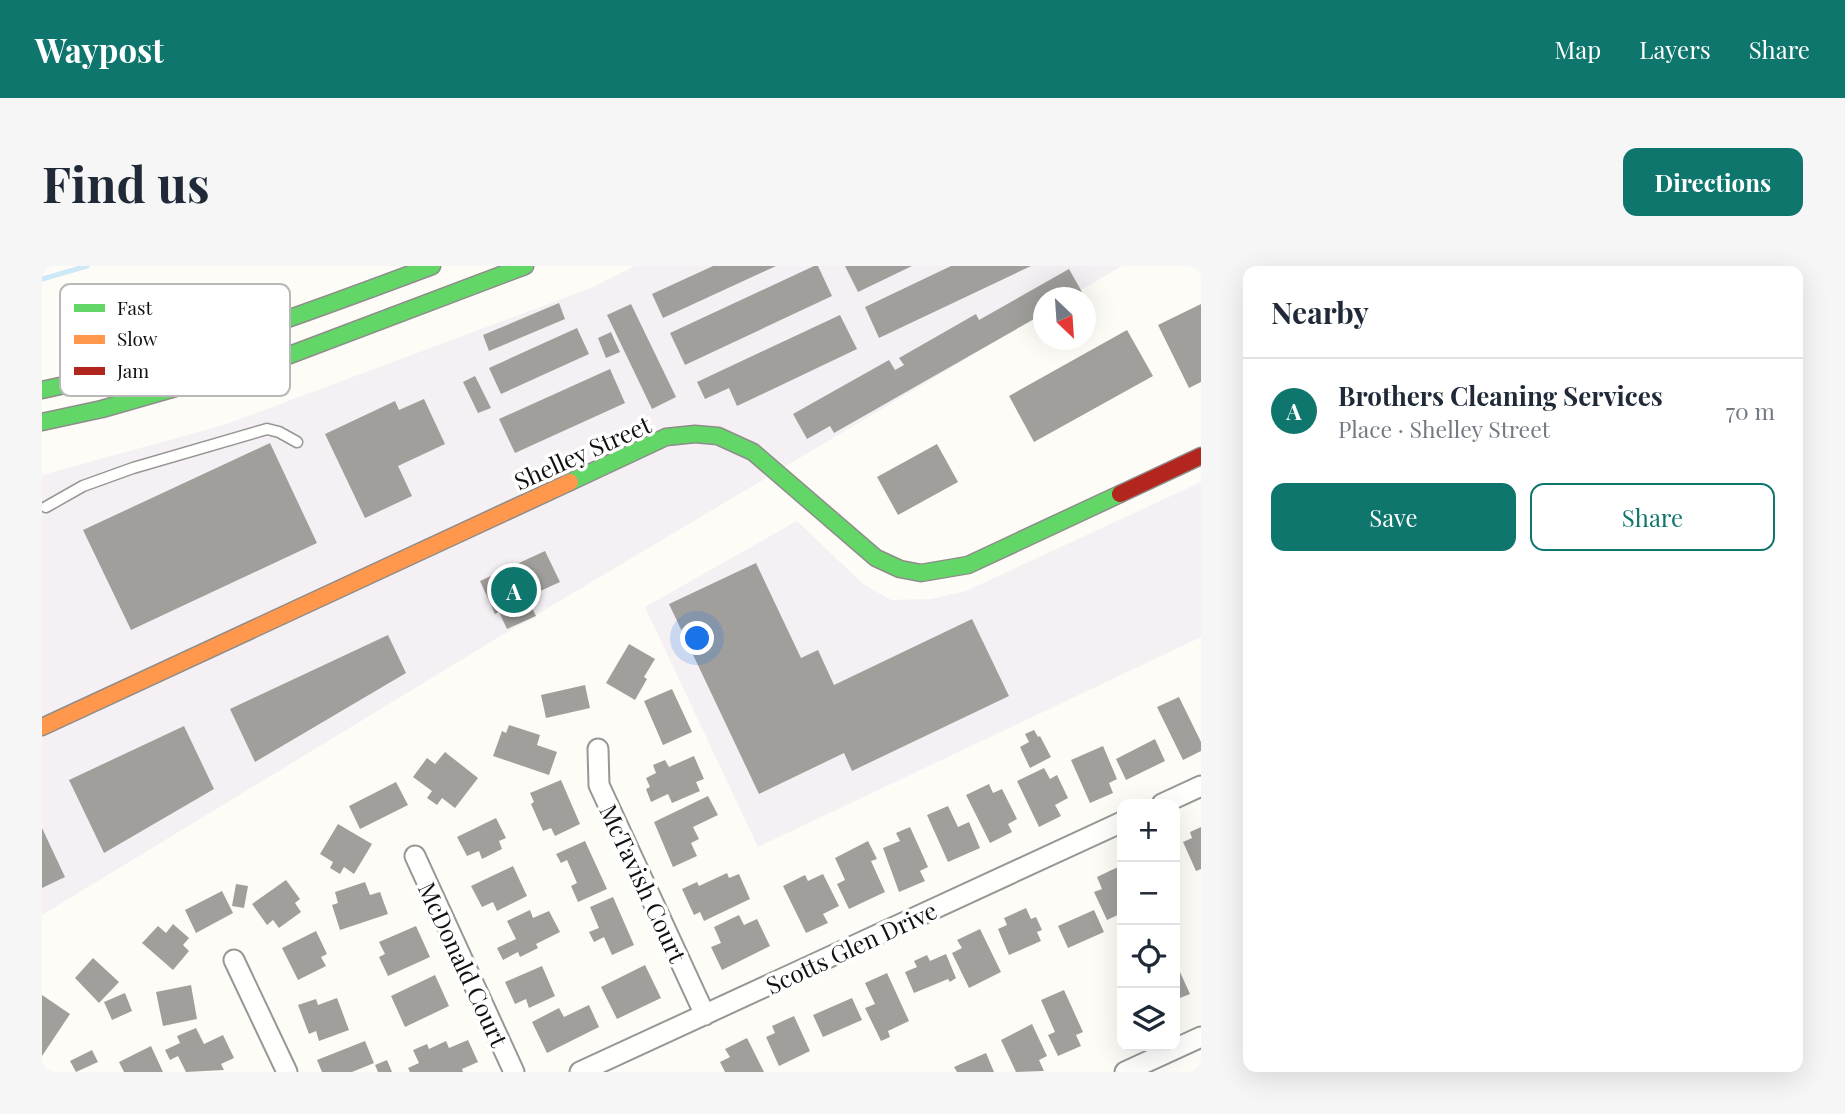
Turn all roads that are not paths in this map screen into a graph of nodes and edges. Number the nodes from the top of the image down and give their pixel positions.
1 (432, 266) edge
2 (526, 266) edge
3 (290, 319) edge
4 (290, 355) edge
5 (60, 386) edge
6 (42, 390) edge
7 (147, 396) edge
8 (42, 422) edge
9 (298, 442) dead end
10 (1201, 456) edge
11 (46, 507) dead end
12 (42, 727) edge
13 (598, 749) dead end
14 (1201, 786) edge
15 (1172, 799) edge
16 (1117, 824) edge
17 (415, 856) dead end
18 (234, 960) dead end
19 (705, 1014) junction
20 (1201, 1037) edge
21 (287, 1072) edge
22 (514, 1072) edge
23 (580, 1072) edge
24 (1125, 1072) edge

1 - 3 main road
2 - 4 main road
5 - 6 main road
7 - 8 main road
9 - 11 lane
10 - 12 main road, Shelley Street
13 - 19 street, McTavish Court
14 - 15 street
16 - 19 street, Scotts Glen Drive
17 - 22 street, McDonald Court
18 - 21 street
19 - 23 street, Scotts Glen Drive
20 - 24 street

